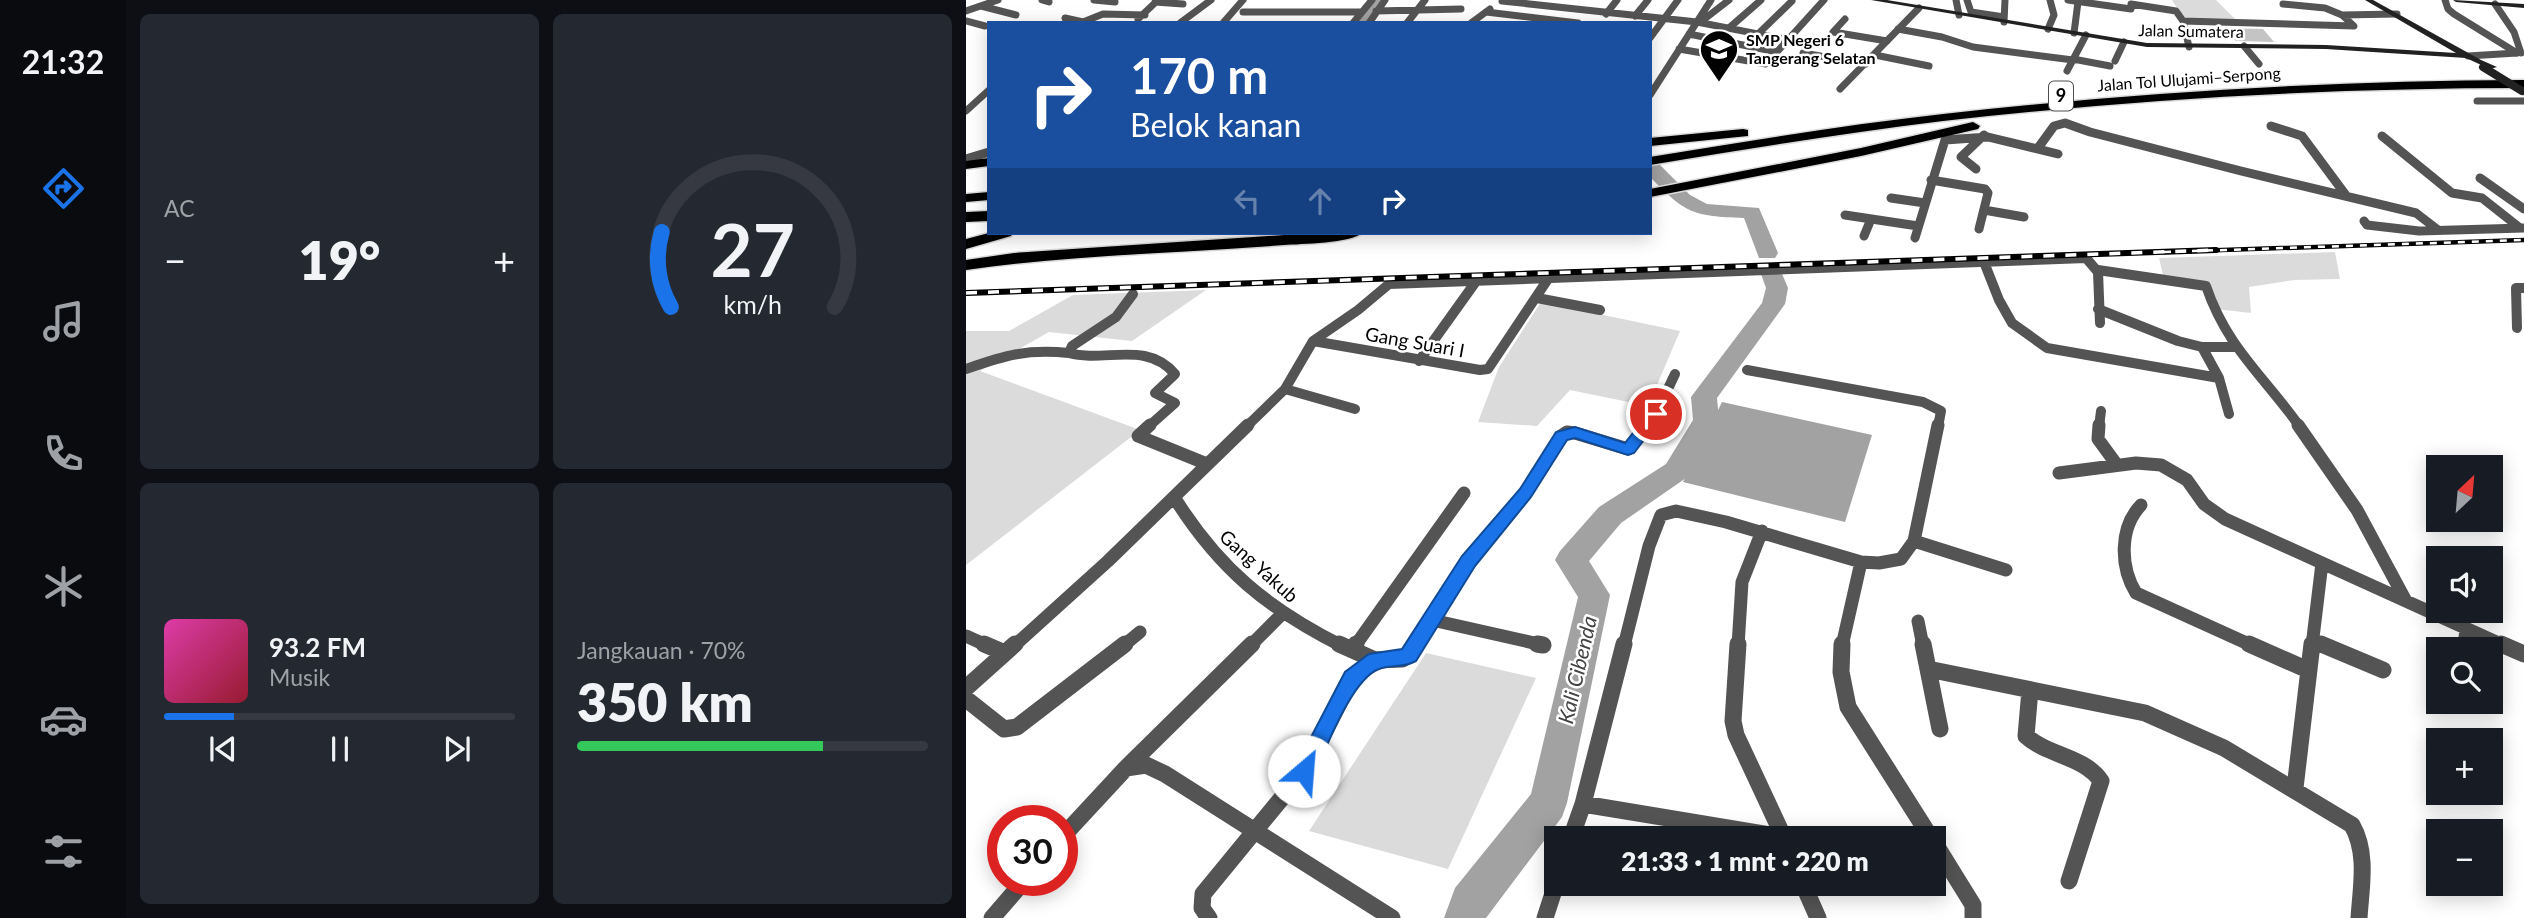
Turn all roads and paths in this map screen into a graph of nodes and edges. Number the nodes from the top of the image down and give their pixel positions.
1 (1094, 0) edge
2 (1211, 0) edge
3 (1243, 0) edge
4 (1250, 0) edge
5 (1325, 0) edge
6 (1373, 0) edge
7 (1385, 0) edge
8 (1425, 0) edge
9 (1502, 0) edge
10 (1587, 0) edge
11 (1617, 0) edge
12 (1648, 0) edge
13 (1678, 0) edge
14 (1711, 0) edge
15 (1729, 0) edge
16 (1761, 0) edge
17 (1824, 0) edge
18 (1874, 0) edge
19 (1956, 0) edge
20 (1967, 0) edge
21 (2005, 0) edge
22 (2050, 0) edge
23 (2068, 0) edge
24 (2170, 0) edge
25 (2368, 0) edge
26 (2445, 0) edge
27 (2456, 0) edge
28 (1156, 1) edge
29 (1789, 1) edge
30 (989, 2) edge
31 (1115, 2) dead end
32 (2078, 2) junction
33 (1183, 4) dead end
34 (2283, 4) dead end
35 (2495, 4) junction
36 (1818, 6) junction
37 (2524, 6) edge
38 (1919, 8) junction
39 (1461, 9) dead end
40 (966, 10) edge
41 (1577, 10) junction
42 (1376, 11) junction
43 (1413, 11) junction
44 (2176, 11) junction
45 (1243, 12) junction
46 (1314, 12) junction
47 (1362, 12) junction
48 (1486, 12) junction
49 (1606, 14) junction
50 (2397, 14) junction
51 (1016, 15) dead end
52 (1145, 15) junction
53 (1959, 15) junction
54 (2342, 15) junction
55 (1635, 16) junction
56 (1065, 18) dead end
57 (1665, 19) junction
58 (1844, 19) dead end
59 (1698, 20) junction
60 (2004, 20) junction
61 (966, 21) edge
62 (1078, 21) edge
63 (1086, 21) edge
64 (1134, 21) edge
65 (1183, 21) edge
66 (1225, 21) edge
67 (1236, 21) edge
68 (1355, 21) edge
69 (1370, 21) edge
70 (1408, 21) edge
71 (1474, 21) edge
72 (1558, 21) edge
73 (1567, 21) edge
74 (2183, 21) junction
75 (985, 26) dead end
76 (1729, 28) junction
77 (1898, 29) junction
78 (2048, 29) junction
79 (1653, 30) edge
80 (2074, 33) junction
81 (1689, 34) junction
82 (1758, 34) junction
83 (2087, 35) junction
84 (1789, 40) junction
85 (1886, 41) junction
86 (2124, 42) junction
87 (2244, 46) junction
88 (2190, 47) junction
89 (1679, 49) junction
90 (1777, 51) junction
91 (1803, 53) dead end
92 (2521, 53) edge
93 (1875, 55) junction
94 (2468, 56) junction
95 (2196, 57) dead end
96 (2073, 60) junction
97 (1866, 64) junction
98 (2259, 64) dead end
99 (2480, 64) junction
100 (1929, 66) dead end
101 (2067, 71) dead end
102 (2524, 76) edge
103 (2372, 87) junction
104 (1840, 89) dead end
105 (1652, 91) edge
106 (2524, 91) edge
107 (987, 92) edge
108 (2477, 101) dead end
109 (966, 111) edge
110 (2271, 126) dead end
111 (1979, 131) junction
112 (2382, 136) dead end
113 (1652, 142) edge
114 (1674, 142) junction
115 (1652, 148) edge
116 (2038, 148) junction
117 (966, 152) edge
118 (987, 152) edge
119 (987, 153) edge
120 (2058, 154) dead end
121 (966, 159) edge
122 (1652, 160) edge
123 (987, 162) edge
124 (966, 165) edge
125 (1976, 169) dead end
126 (1652, 174) edge
127 (2480, 177) dead end
128 (1931, 180) junction
129 (1652, 193) edge
130 (2345, 194) junction
131 (987, 196) edge
132 (966, 198) edge
133 (1891, 198) dead end
134 (1924, 203) junction
135 (2524, 209) edge
136 (1984, 210) junction
137 (1845, 215) dead end
138 (987, 216) edge
139 (966, 217) edge
140 (2024, 217) dead end
141 (1871, 219) junction
142 (2364, 221) dead end
143 (1918, 226) junction
144 (2522, 228) edge
145 (987, 229) edge
146 (1979, 229) dead end
147 (2438, 230) junction
148 (966, 231) edge
149 (998, 235) edge
150 (1172, 235) edge
151 (1334, 235) edge
152 (1864, 236) dead end
153 (1914, 238) dead end
154 (966, 244) edge
155 (966, 257) edge
156 (1984, 262) junction
157 (966, 265) edge
158 (2155, 267) dead end
159 (2098, 270) junction
160 (1548, 279) junction
161 (2158, 279) junction
162 (1477, 280) junction
163 (2524, 288) edge
164 (1133, 294) dead end
165 (1537, 298) junction
166 (2098, 309) junction
167 (1600, 310) dead end
168 (2101, 323) dead end
169 (2517, 328) dead end
170 (1313, 341) junction
171 (2202, 347) junction
172 (2235, 347) junction
173 (1072, 355) junction
174 (1419, 361) junction
175 (966, 369) edge
176 (1747, 370) dead end
177 (1675, 374) dead end
178 (2219, 378) junction
179 (1285, 389) junction
180 (1355, 409) dead end
181 (2101, 411) dead end
182 (2229, 414) dead end
183 (1207, 464) junction
184 (2117, 465) junction
185 (2059, 473) dead end
186 (1464, 493) dead end
187 (1174, 497) junction
188 (2141, 505) dead end
189 (1762, 531) junction
190 (1914, 541) junction
191 (1861, 562) junction
192 (2322, 564) junction
193 (2006, 570) dead end
194 (2406, 601) junction
195 (1281, 614) junction
196 (1432, 620) junction
197 (1918, 621) dead end
198 (2466, 629) junction
199 (1140, 632) dead end
200 (966, 636) edge
201 (2465, 637) edge
202 (2314, 640) junction
203 (1543, 645) dead end
204 (1352, 650) junction
205 (1005, 653) junction
206 (2524, 654) edge
207 (1376, 660) junction
208 (1928, 669) junction
209 (2308, 670) junction
210 (2383, 670) dead end
211 (966, 688) edge
212 (2030, 690) junction
213 (966, 699) edge
214 (1940, 729) dead end
215 (1126, 768) junction
216 (2295, 788) junction
217 (1583, 804) junction
218 (1078, 820) edge
219 (1575, 826) edge
220 (1713, 826) edge
221 (1778, 826) edge
222 (1924, 826) edge
223 (1256, 833) junction
224 (1946, 861) edge
225 (2069, 881) dead end
226 (1011, 896) edge
227 (1552, 896) edge
228 (1808, 896) edge
229 (992, 918) edge
230 (1209, 918) edge
231 (1392, 918) edge
232 (1545, 918) edge
233 (1818, 918) edge
234 (1973, 918) edge
235 (2359, 918) edge

1 - 31 street
2 - 65 street
3 - 66 street
4 - 45 street
5 - 46 street
6 - 47 street
7 - 42 street
8 - 43 street
9 - 41 street
9 - 48 street
10 - 41 street
11 - 49 street
12 - 55 street
13 - 57 street
14 - 59 street
15 - 59 street
16 - 76 street
17 - 36 street
18 - 38 street, Jalan Sumatera
19 - 53 street
20 - 60 street
21 - 60 street
22 - 78 street
23 - 32 street
24 - 44 street
25 - 50 street
26 - 92 street
27 - 35 street
28 - 33 street
28 - 52 street
29 - 36 street
29 - 82 street
30 - 40 street
30 - 51 street
32 - 44 street
32 - 80 street
34 - 54 street
35 - 37 street
35 - 92 street
36 - 84 street
38 - 53 street, Jalan Sumatera
38 - 77 street
39 - 43 street
41 - 49 street
41 - 73 street
42 - 43 street
42 - 69 street
43 - 70 street
44 - 74 street
45 - 46 street
45 - 67 street
46 - 47 street
47 - 68 street
48 - 71 street
48 - 72 street
49 - 55 street
50 - 54 street
50 - 94 street
52 - 63 street
52 - 64 street
53 - 60 street, Jalan Sumatera
54 - 74 street
55 - 57 street
56 - 62 street
57 - 59 street
57 - 79 street
58 - 85 street
59 - 76 street
59 - 81 street
60 - 78 street, Jalan Sumatera
61 - 75 street
74 - 88 street
76 - 82 street
77 - 85 street
77 - 96 street
78 - 80 street, Jalan Sumatera
80 - 83 street, Jalan Sumatera
81 - 89 street
81 - 90 street
82 - 84 street
83 - 86 street, Jalan Sumatera
83 - 96 street
84 - 90 street
85 - 93 street
86 - 88 street, Jalan Sumatera
86 - 96 street
87 - 88 street, Jalan Sumatera
87 - 94 street, Jalan Sumatera
87 - 98 street
88 - 95 street
89 - 90 street
89 - 105 street
91 - 97 street
92 - 94 street
93 - 97 street
93 - 100 street
94 - 99 street
96 - 101 street
97 - 104 street
99 - 106 street, bridge
99 - 106 street
102 - 114 highway, Jalan Tol Ulujami–Serpong / 9
103 - 106 highway, Jalan Tol Ulujami–Serpong / 9
103 - 111 highway
103 - 122 highway, Jalan Tol Ulujami–Serpong / 9
106 - 108 street
107 - 109 street
110 - 130 street
111 - 116 street
111 - 125 street
111 - 126 highway
111 - 128 street
111 - 129 highway
112 - 144 street
113 - 114 highway
114 - 115 highway
116 - 120 street
116 - 130 street
117 - 118 street
119 - 121 street
123 - 124 highway
127 - 135 street
128 - 134 street
128 - 136 street
130 - 147 street
131 - 132 highway
133 - 134 street
134 - 143 street
136 - 140 street
136 - 146 street
137 - 141 street
138 - 139 highway
141 - 143 street
141 - 152 street
142 - 147 street
143 - 153 street
144 - 147 street
145 - 148 highway
149 - 154 highway
150 - 155 highway
151 - 157 highway
156 - 159 street
156 - 160 street
156 - 178 street
158 - 161 street
159 - 161 street
159 - 166 street
160 - 162 street
160 - 165 street, Gang Suari I
161 - 172 street
162 - 170 street
162 - 174 street
163 - 169 street
164 - 173 street
165 - 167 street
165 - 174 street, Gang Suari I
166 - 168 street
166 - 171 street
170 - 174 street, Gang Suari I
170 - 179 street
171 - 172 street
171 - 178 street
172 - 194 street
173 - 175 street
173 - 183 street
176 - 190 street
177 - 196 street
178 - 182 street
179 - 180 street
179 - 183 street
181 - 184 street
183 - 187 street
184 - 185 street
184 - 192 street
186 - 204 street
187 - 195 street, Gang Yakub
187 - 205 street
188 - 209 street
189 - 191 street
189 - 217 street
189 - 221 street
190 - 191 street
190 - 193 street
191 - 222 street
192 - 194 street
192 - 202 street
194 - 198 street
195 - 204 street, Gang Yakub
195 - 215 street
196 - 203 street
196 - 207 street
197 - 208 street
198 - 201 street
198 - 206 street
199 - 213 street
200 - 205 street
202 - 209 street
202 - 210 street
204 - 207 street, Gang Yakub
205 - 211 street
207 - 223 street
208 - 212 street
208 - 214 street
209 - 216 street
212 - 216 street
212 - 225 street
215 - 218 street
215 - 223 street
216 - 235 street
217 - 219 street
217 - 220 street
223 - 230 street
223 - 231 street
224 - 234 street
226 - 229 street
227 - 232 street
228 - 233 street

